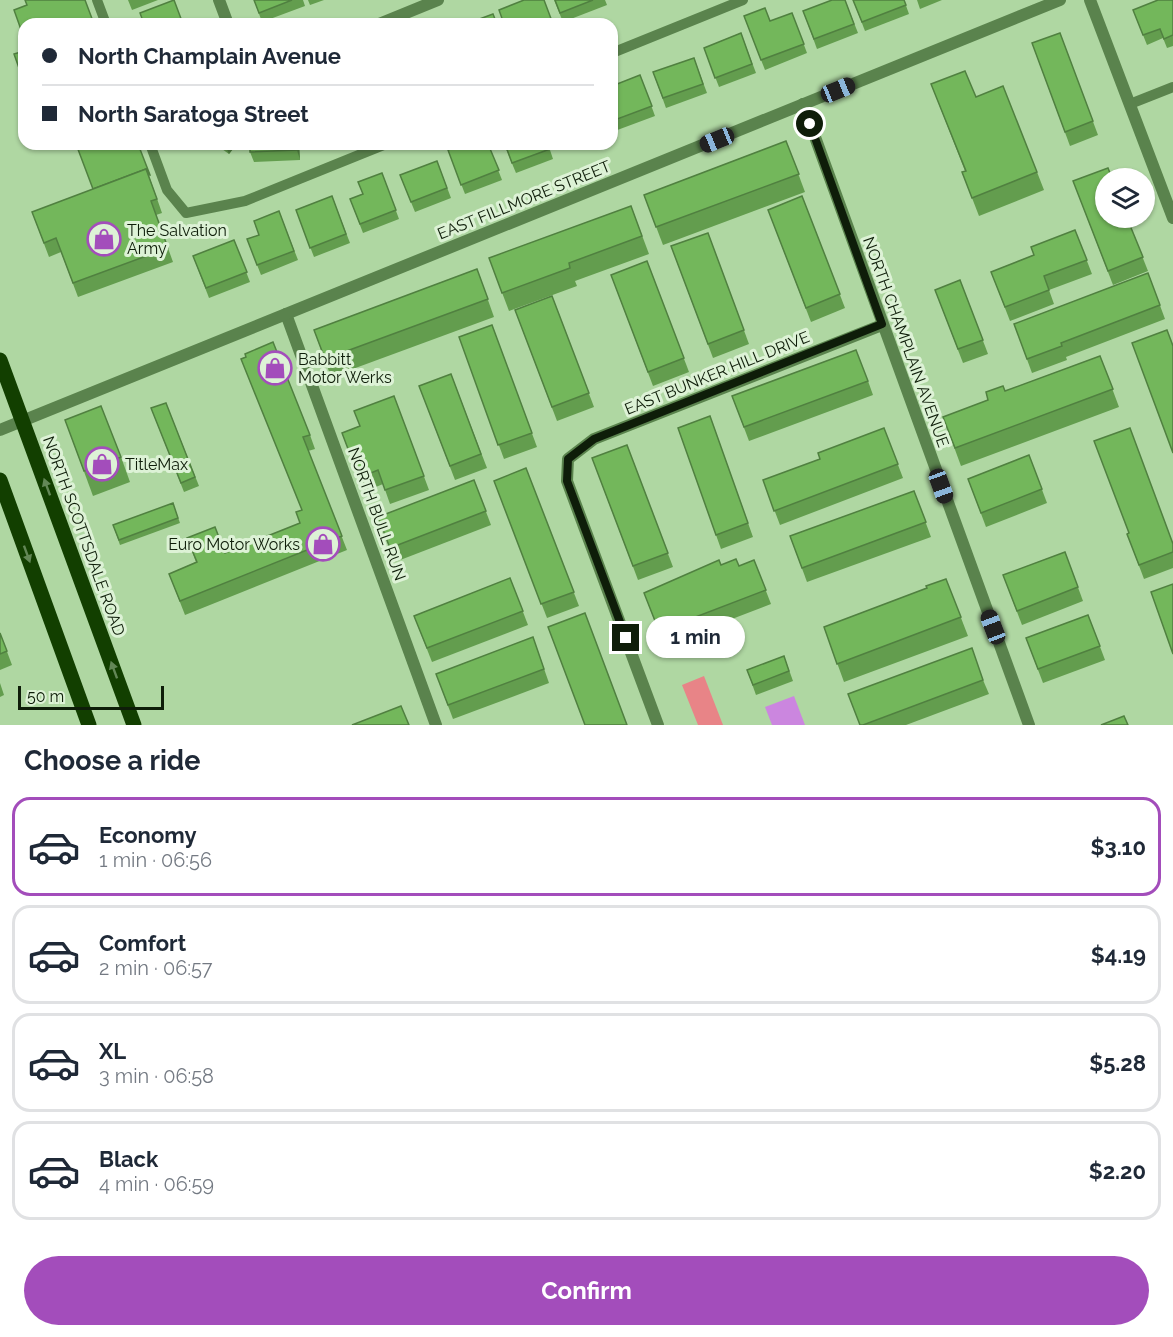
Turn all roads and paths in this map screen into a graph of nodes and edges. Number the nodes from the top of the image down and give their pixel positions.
1 (97, 0) edge
2 (219, 0) edge
3 (438, 0) edge
4 (743, 0) edge
5 (1060, 0) edge
6 (1090, 0) edge
7 (104, 18) edge
8 (226, 18) edge
9 (394, 18) edge
10 (618, 51) edge
11 (1173, 87) edge
12 (1130, 104) junction
13 (803, 105) junction
14 (152, 150) edge
15 (371, 150) edge
16 (1172, 213) edge
17 (286, 314) junction
18 (882, 324) junction
19 (0, 360) edge
20 (23, 421) junction
21 (0, 430) edge
22 (0, 480) edge
23 (89, 725) edge
24 (134, 725) edge
25 (436, 725) edge
26 (658, 725) edge
27 (1029, 725) edge

1 - 7 lane
2 - 8 street
3 - 9 street
4 - 10 lane
5 - 13 street, EAST FILLMORE STREET
6 - 12 street
11 - 12 lane
12 - 16 street
13 - 17 street, EAST FILLMORE STREET
13 - 18 street, NORTH CHAMPLAIN AVENUE
14 - 15 lane
17 - 20 street, EAST FILLMORE STREET
17 - 25 street, NORTH BULL RUN
18 - 26 street, EAST BUNKER HILL DRIVE
18 - 27 street, NORTH CHAMPLAIN AVENUE
19 - 20 main road, NORTH SCOTTSDALE ROAD
20 - 21 street, EAST FILLMORE STREET
24 -> 20 main road, NORTH SCOTTSDALE ROAD
22 -> 23 main road

